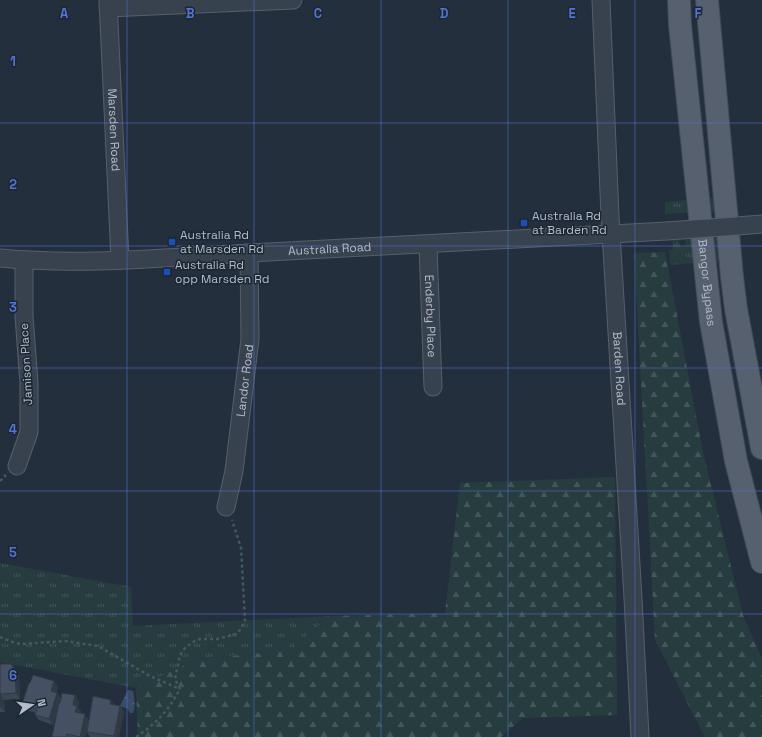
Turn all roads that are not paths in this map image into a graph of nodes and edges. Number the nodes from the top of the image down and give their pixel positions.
1 (293, 0) edge
2 (601, 0) edge
3 (679, 0) edge
4 (707, 0) edge
5 (108, 4) edge
6 (762, 224) edge
7 (611, 234) junction
8 (428, 245) junction
9 (249, 253) junction
10 (0, 258) edge
11 (24, 260) junction
12 (120, 260) junction
13 (433, 387) dead end
14 (762, 448) edge
15 (17, 466) dead end
16 (226, 507) road end
17 (762, 562) edge
18 (640, 737) edge

1 - 5 street
2 - 7 street, Barden Road
3 - 17 main road, Bangor Bypass
4 - 14 main road
5 - 12 street, Marsden Road
6 - 7 street, Australia Road, bridge
7 - 8 street, Australia Road
7 - 18 street, Barden Road
8 - 9 street, Australia Road
8 - 13 street, Enderby Place
9 - 12 street, Australia Road
9 - 16 street, Landor Road
10 - 11 street, Australia Road
11 - 12 street, Australia Road
11 - 15 street, Jamison Place

